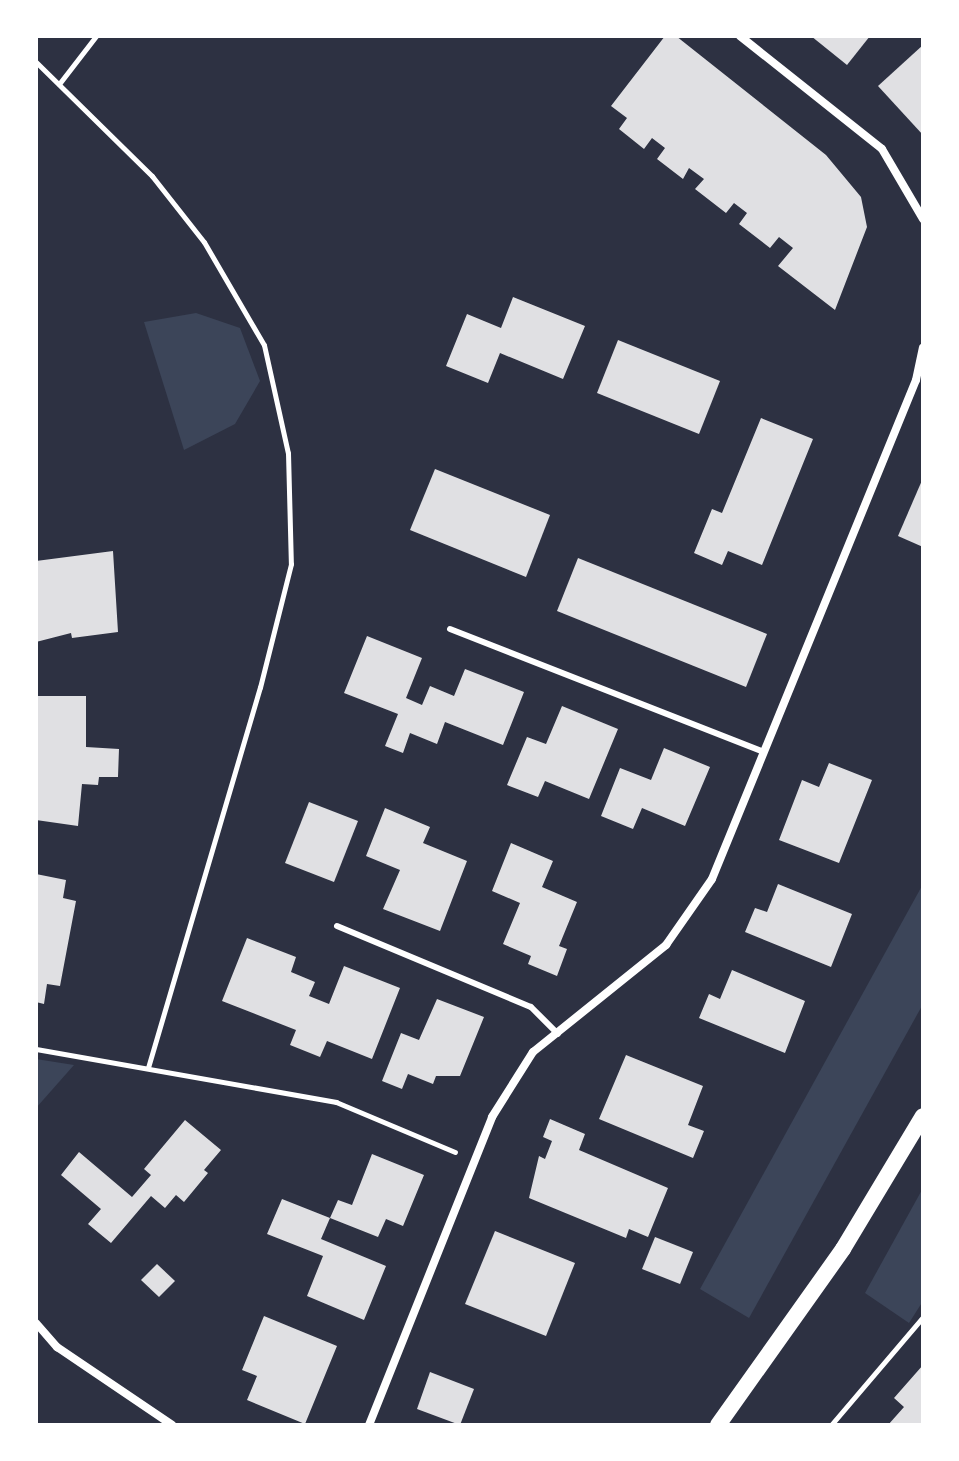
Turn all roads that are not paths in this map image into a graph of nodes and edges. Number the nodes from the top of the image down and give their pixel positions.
1 (740, 36) edge
2 (923, 219) edge
3 (923, 348) edge
4 (450, 629) dead end
5 (764, 752) junction
6 (337, 926) dead end
7 (558, 1034) junction
8 (923, 1116) edge
9 (36, 1323) edge
10 (172, 1425) edge
11 (369, 1425) edge
12 (718, 1425) edge

1 - 2 street
3 - 5 street
4 - 5 lane
5 - 7 street
6 - 7 lane
7 - 11 street
8 - 12 main road
9 - 10 street

